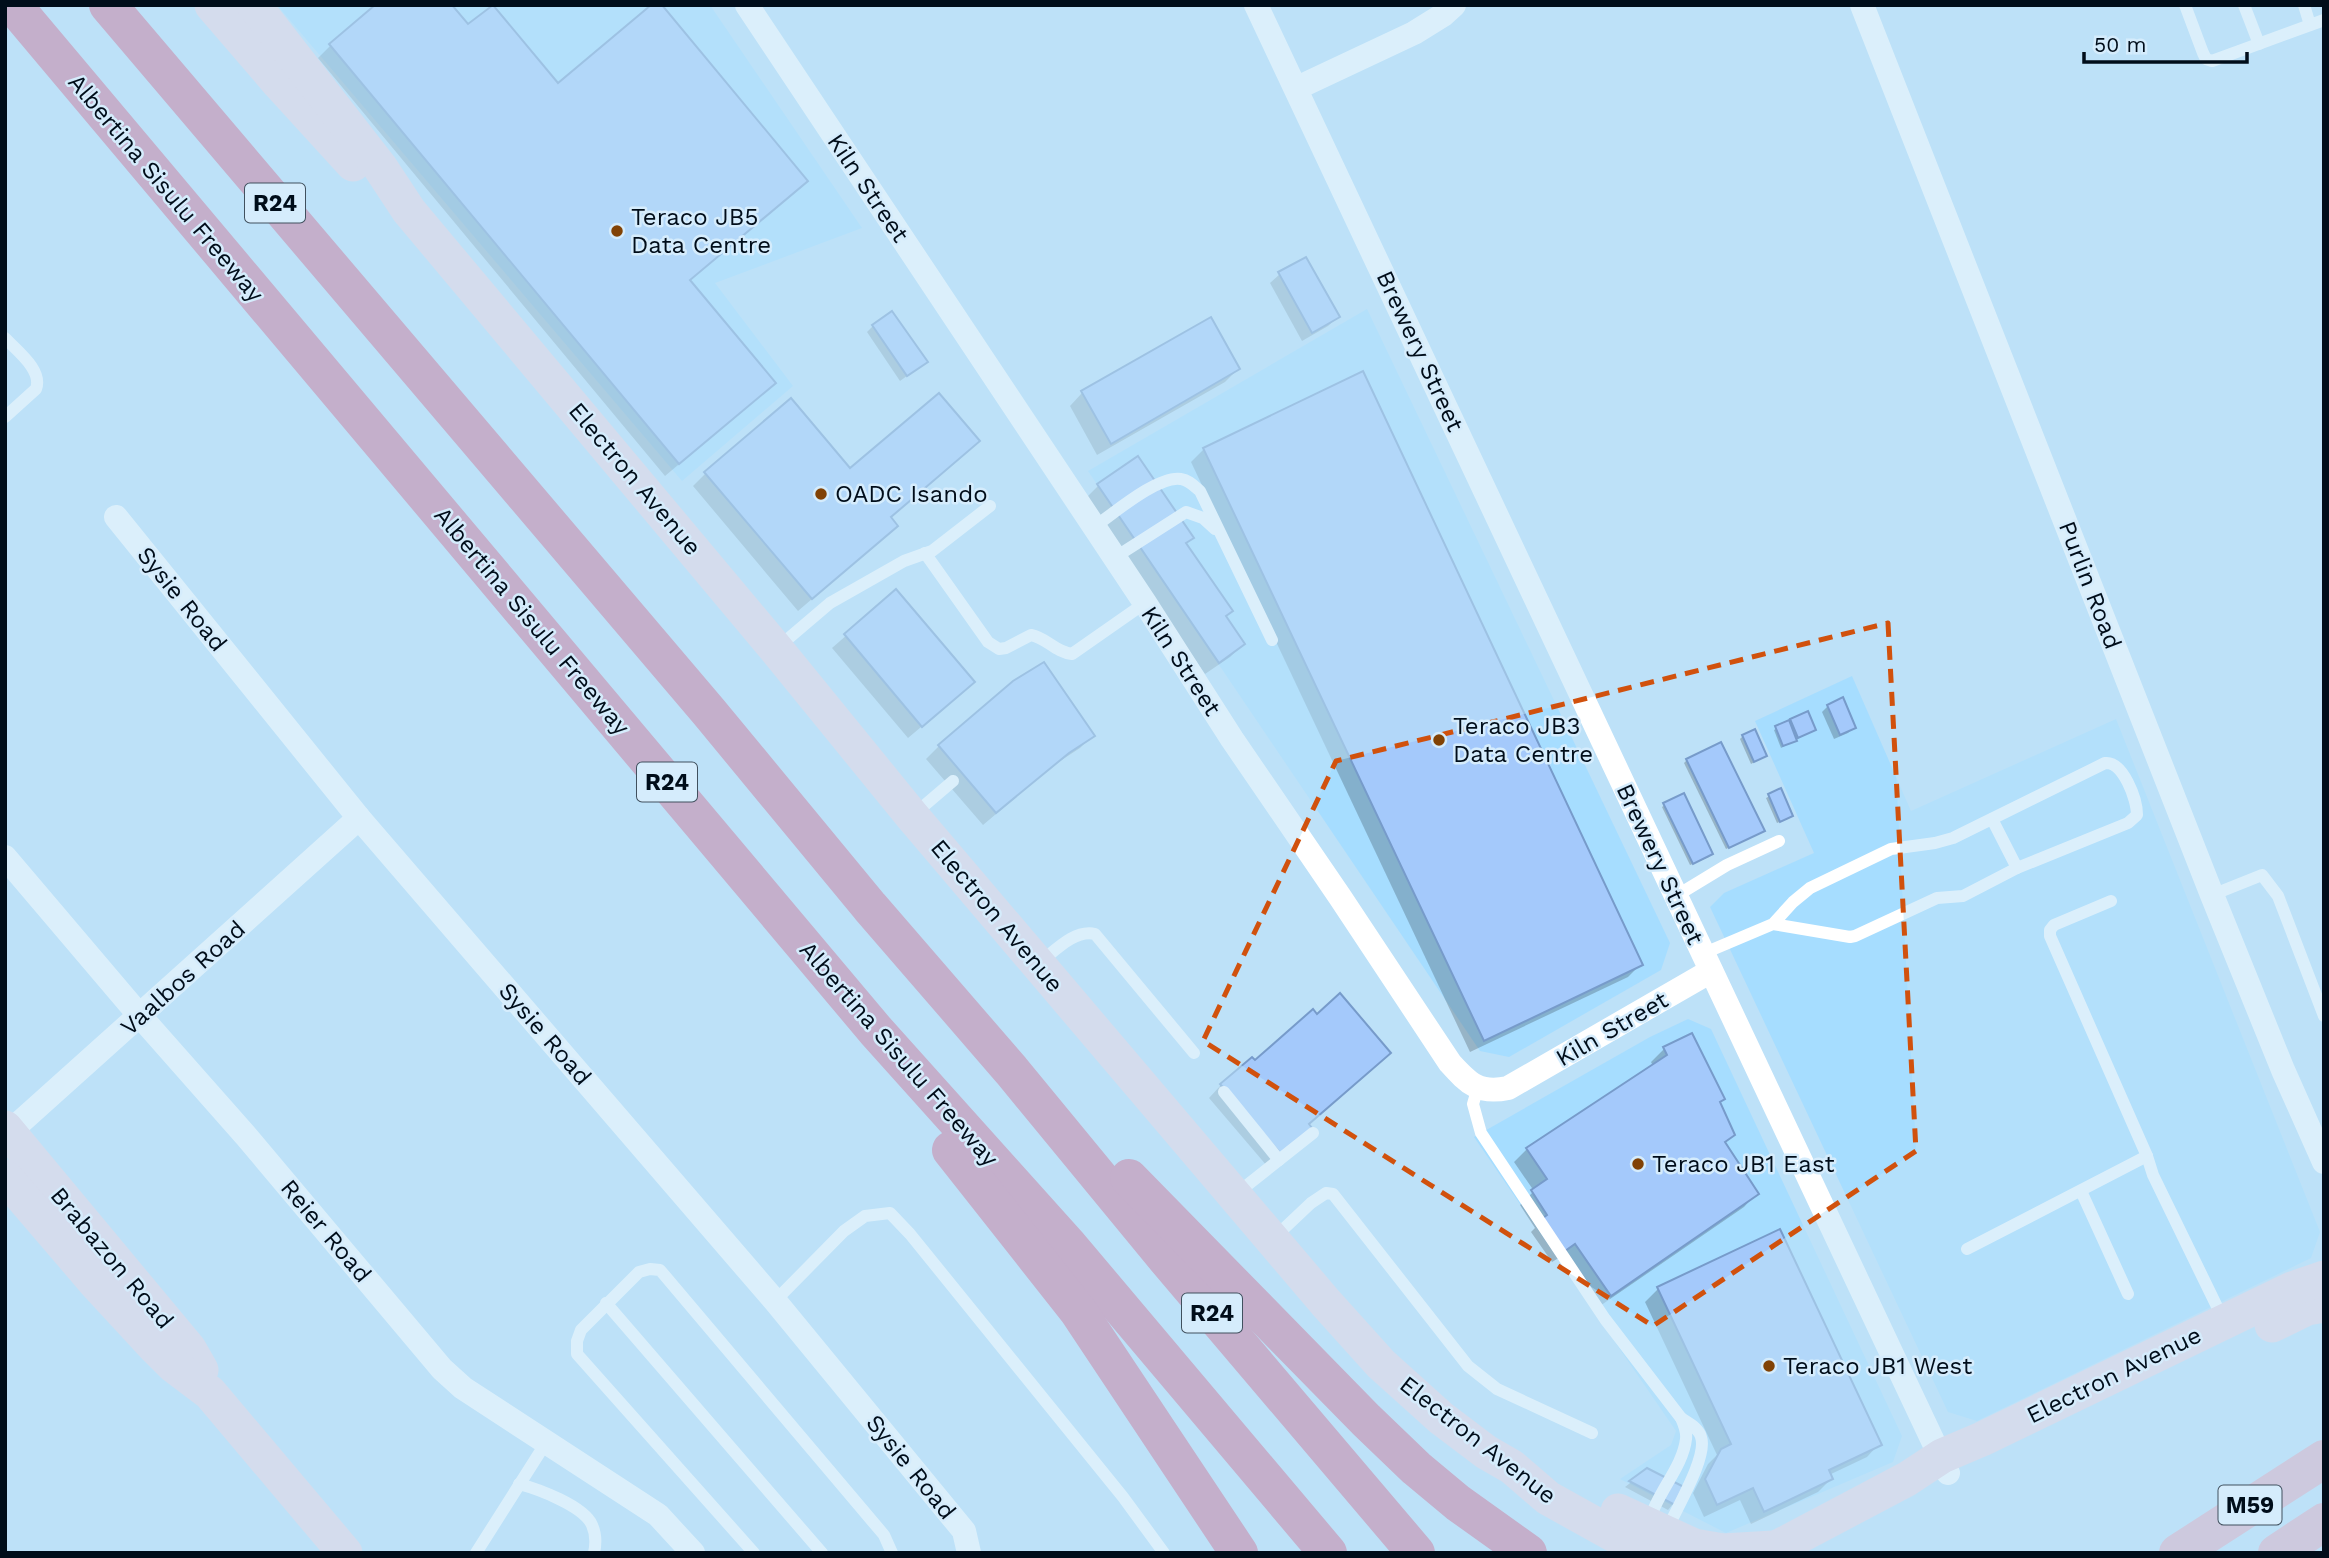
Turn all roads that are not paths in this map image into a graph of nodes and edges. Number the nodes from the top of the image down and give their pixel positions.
1 (13, 5) edge
2 (108, 5) edge
3 (212, 5) edge
4 (254, 5) edge
5 (747, 5) edge
6 (1256, 5) edge
7 (1454, 5) edge
8 (1862, 5) edge
9 (2185, 5) edge
10 (2244, 5) edge
11 (2304, 5) edge
12 (2324, 20) edge
13 (2310, 25) junction
14 (2259, 44) junction
15 (1297, 88) junction
16 (409, 211) junction
17 (5, 338) edge
18 (5, 417) edge
19 (990, 506) dead end
20 (116, 517) dead end
21 (1094, 527) junction
22 (1221, 534) junction
23 (925, 553) junction
24 (1114, 558) junction
25 (1145, 603) junction
26 (1272, 640) dead end
27 (776, 649) junction
28 (953, 781) dead end
29 (912, 816) junction
30 (359, 818) junction
31 (1992, 818) junction
32 (1779, 841) dead end
33 (5, 857) edge
34 (2017, 868) junction
35 (2212, 895) junction
36 (1676, 896) junction
37 (2111, 901) dead end
38 (1773, 923) junction
39 (1707, 962) junction
40 (1038, 964) junction
41 (140, 1016) junction
42 (2324, 1016) edge
43 (876, 1031) junction
44 (1194, 1053) dead end
45 (1011, 1070) junction
46 (1478, 1087) junction
47 (1224, 1092) dead end
48 (6, 1132) edge
49 (1313, 1133) dead end
50 (2147, 1156) junction
51 (1279, 1160) junction
52 (2324, 1162) edge
53 (5, 1177) edge
54 (2081, 1191) junction
55 (1235, 1195) junction
56 (1272, 1240) junction
57 (1967, 1249) dead end
58 (2324, 1278) edge
59 (2128, 1294) dead end
60 (775, 1301) junction
61 (606, 1303) junction
62 (2324, 1304) edge
63 (2224, 1322) junction
64 (210, 1393) junction
65 (1681, 1418) junction
66 (1592, 1433) dead end
67 (547, 1441) junction
68 (2324, 1459) edge
69 (1945, 1464) junction
70 (519, 1484) junction
71 (2324, 1522) edge
72 (1653, 1542) edge
73 (1770, 1550) edge
74 (345, 1553) edge
75 (476, 1553) edge
76 (594, 1553) edge
77 (693, 1553) edge
78 (754, 1553) edge
79 (822, 1553) edge
80 (892, 1553) edge
81 (969, 1553) edge
82 (1164, 1553) edge
83 (1238, 1553) edge
84 (1328, 1553) edge
85 (1416, 1553) edge
86 (1528, 1553) edge
87 (2178, 1553) edge
88 (2277, 1553) edge

1 - 43 highway, Albertina Sisulu Freeway / R24
2 - 45 highway, R24
3 - 16 main road, Electron Avenue
4 - 16 main road, Electron Avenue
5 - 21 street, Kiln Street
6 - 15 street, Brewery Street
7 - 15 street
8 - 35 street, Purlin Road
9 - 14 lane
10 - 14 lane
11 - 13 lane
12 - 13 lane
13 - 14 lane
15 - 36 street, Brewery Street
16 - 27 main road, Electron Avenue
17 - 18 lane
19 - 23 lane
20 - 30 street, Sysie Road
21 - 22 lane
21 - 24 street, Kiln Street
22 - 24 lane
22 - 26 lane
23 - 25 lane
23 - 27 lane
24 - 25 street, Kiln Street
25 - 46 street, Kiln Street
27 - 29 main road, Electron Avenue
28 - 29 lane
29 - 40 main road, Electron Avenue
30 - 41 street, Vaalbos Road
30 - 60 street, Sysie Road
31 - 34 lane
31 - 34 lane
31 - 38 lane
32 - 36 lane
33 - 41 street, Reier Road
34 - 38 lane
35 - 42 lane
35 - 52 street, Purlin Road
36 - 39 street, Brewery Street
37 - 50 lane
38 - 39 lane
39 - 46 street, Kiln Street
39 - 69 street, Brewery Street
40 - 44 lane
40 - 55 main road, Electron Avenue
41 - 48 street, Vaalbos Road
41 - 67 street, Reier Road
43 - 83 highway
43 - 84 highway, Albertina Sisulu Freeway / R24
45 - 85 highway, R24
45 - 86 highway
46 - 65 lane
47 - 51 lane
48 - 64 main road, Brabazon Road
49 - 51 lane
50 - 54 lane
50 - 63 lane
51 - 55 lane
53 - 64 main road, Brabazon Road
54 - 57 lane
54 - 59 lane
55 - 56 main road, Electron Avenue
56 - 66 lane
56 - 72 main road, Electron Avenue
58 - 63 main road, Electron Avenue
60 - 81 street, Sysie Road
60 - 82 lane
61 - 78 lane
61 - 79 lane
61 - 80 lane
62 - 69 main road, Electron Avenue
63 - 69 main road, Electron Avenue
64 - 74 main road, Brabazon Road
65 - 72 lane
65 - 72 lane
67 - 70 lane
67 - 77 street, Reier Road
68 - 87 main road, M59
69 - 73 main road, Electron Avenue
70 - 75 lane
70 - 76 lane
71 - 88 main road, M59
72 - 73 main road, Electron Avenue

